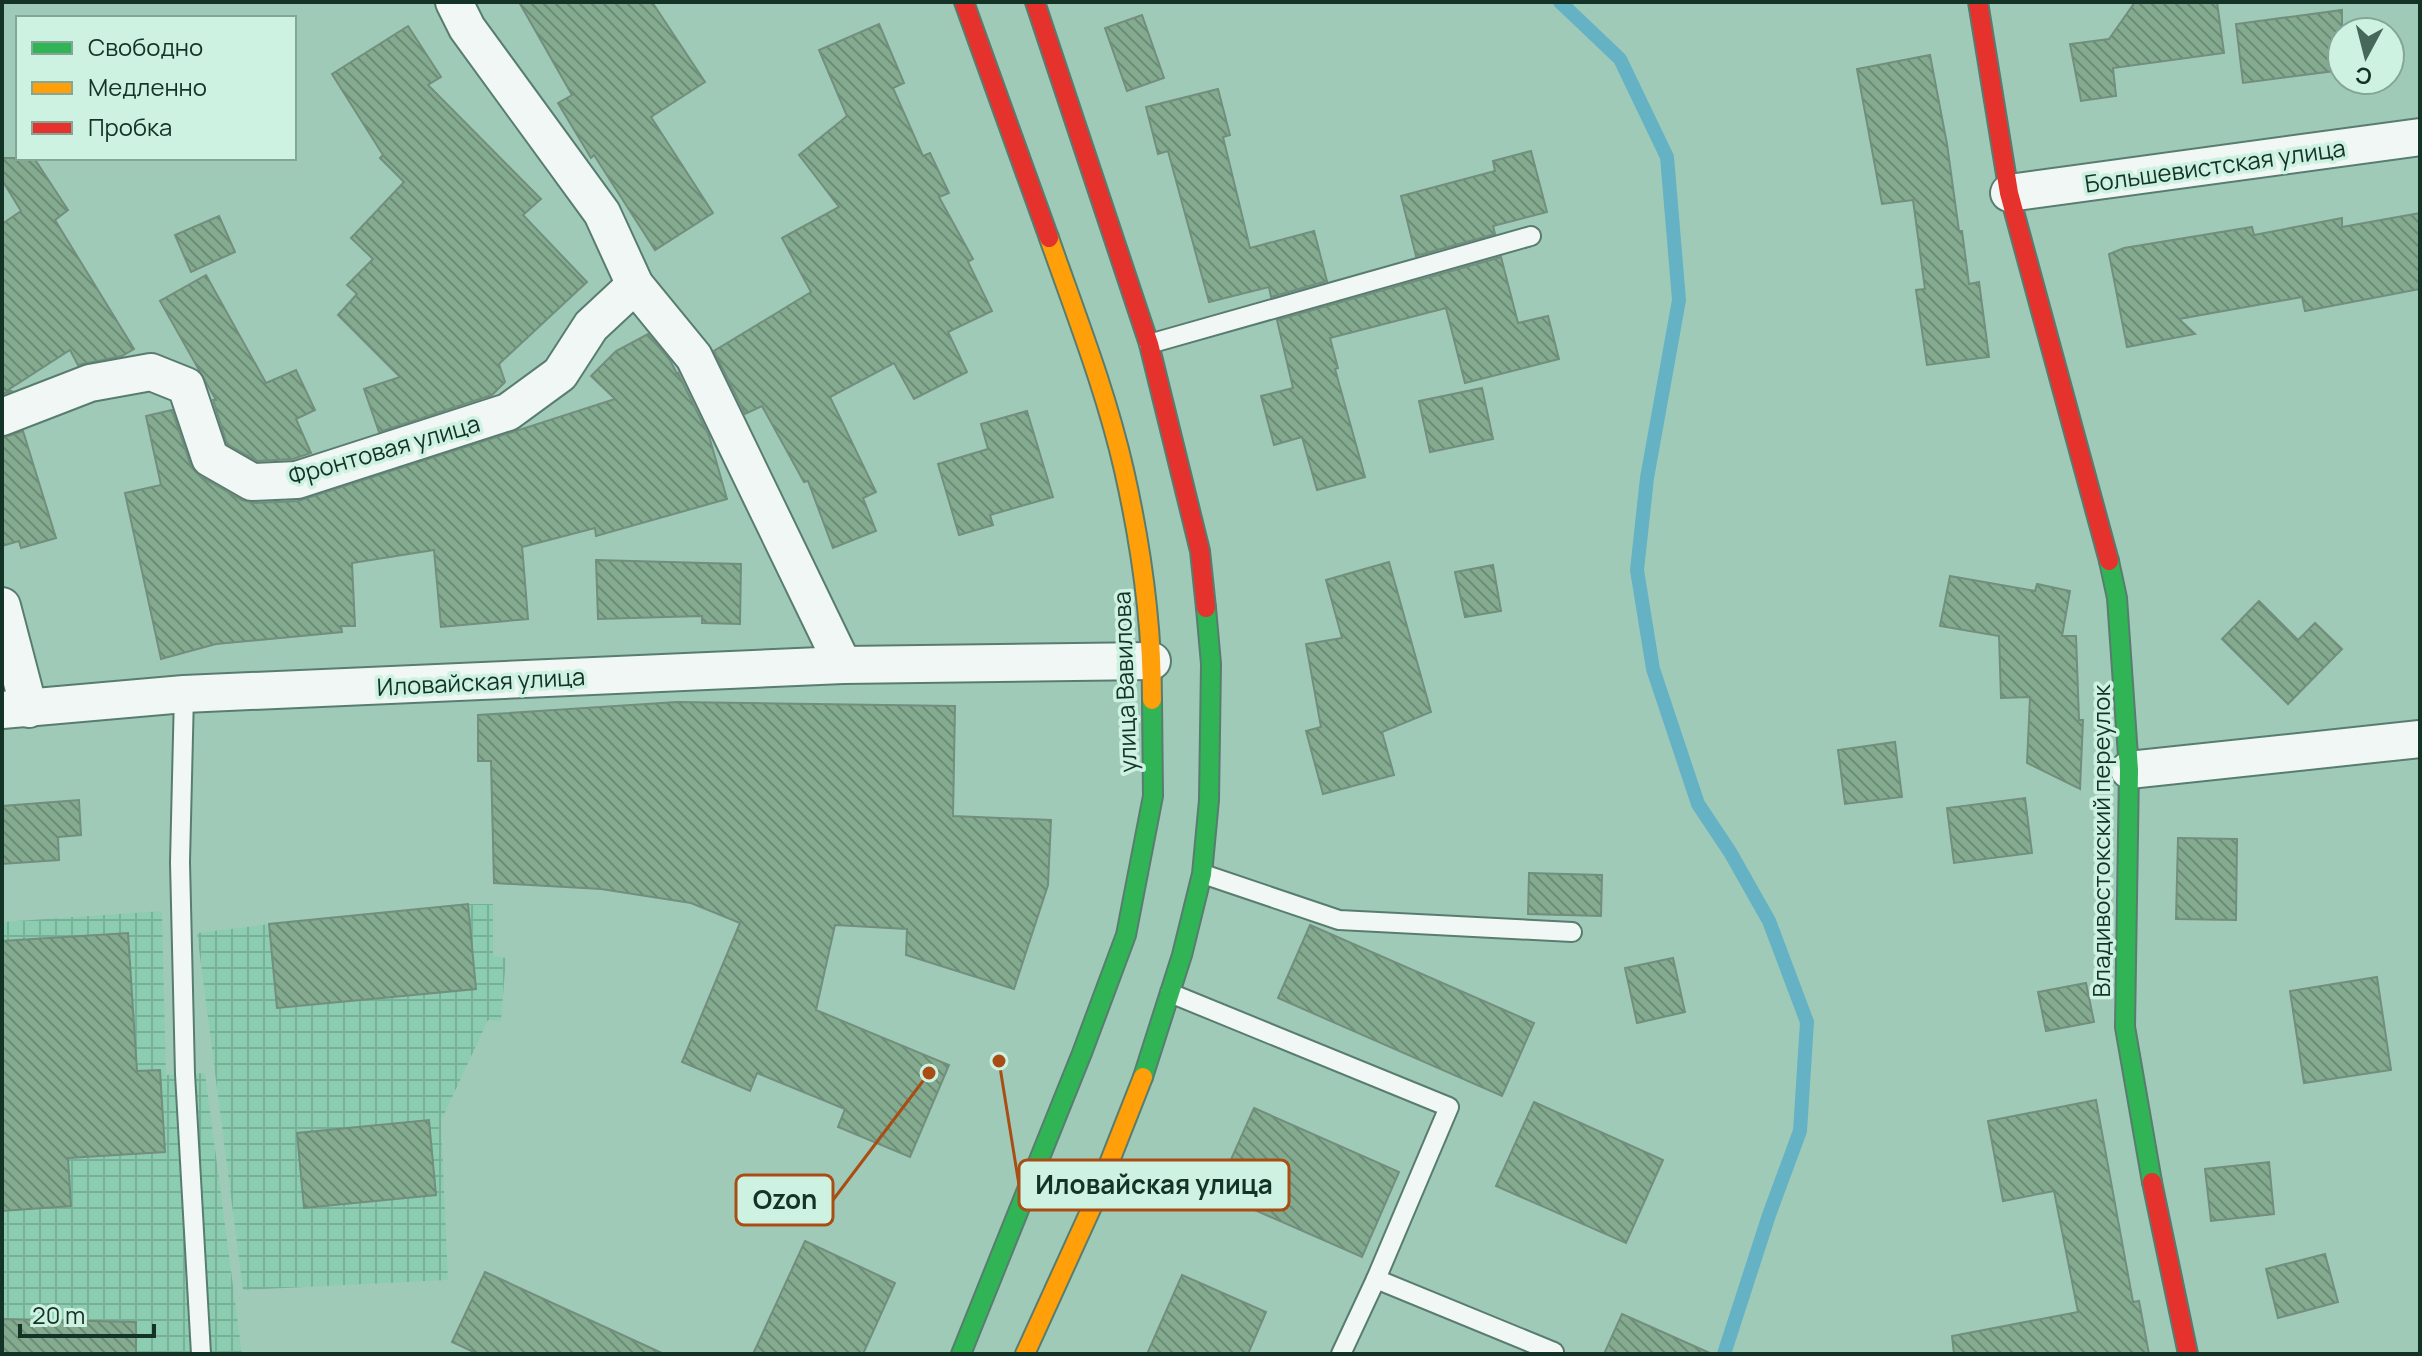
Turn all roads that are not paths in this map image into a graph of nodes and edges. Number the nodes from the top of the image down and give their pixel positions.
1 (454, 2) edge
2 (964, 2) edge
3 (1035, 2) edge
4 (1978, 2) edge
5 (2420, 137) edge
6 (2009, 193) junction
7 (1531, 236) dead end
8 (635, 285) junction
9 (1149, 344) junction
10 (2, 417) edge
11 (2, 606) edge
12 (1152, 661) junction
13 (843, 665) junction
14 (184, 694) junction
15 (15, 710) edge
16 (2420, 739) edge
17 (2129, 770) junction
18 (1202, 874) junction
19 (1572, 932) dead end
20 (1170, 993) junction
21 (1376, 1279) junction
22 (201, 1354) edge
23 (961, 1354) edge
24 (1025, 1354) edge
25 (1341, 1354) edge
26 (1553, 1354) edge
27 (2188, 1354) edge

1 - 8 street
2 - 12 main road, улица Вавилова
3 - 9 main road
4 - 6 main road, Владивостокский переулок
5 - 6 street, Большевистская улица
6 - 17 main road, Владивостокский переулок
7 - 9 lane
8 - 10 street, Фронтовая улица
8 - 13 street
9 - 18 main road
11 - 15 street
12 - 13 street, Иловайская улица
12 - 23 main road, улица Вавилова
13 - 14 street, Иловайская улица
14 - 15 street, Иловайская улица
14 - 22 lane
16 - 17 street
17 - 27 main road, Владивостокский переулок
18 - 19 lane
18 - 20 main road
20 - 21 lane
20 - 24 main road
21 - 25 lane
21 - 26 lane

